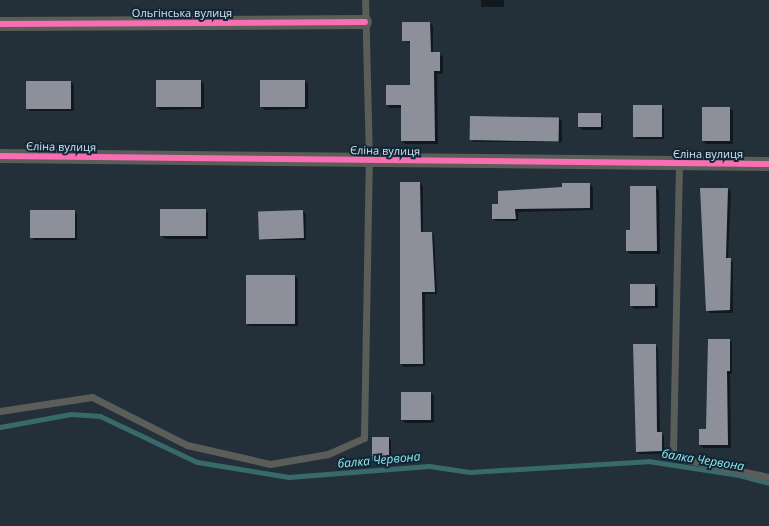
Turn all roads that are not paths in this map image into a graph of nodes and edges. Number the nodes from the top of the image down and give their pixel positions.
1 (365, 0) edge
2 (365, 22) junction
3 (0, 24) edge
4 (0, 156) edge
5 (369, 161) junction
6 (679, 164) junction
7 (769, 164) edge
8 (0, 411) edge
9 (769, 477) edge

1 - 2 lane
2 - 3 street, Ольгінська вулиця
2 - 5 lane
4 - 5 street, Єліна вулиця
5 - 6 street, Єліна вулиця
5 - 8 lane
6 - 7 street, Єліна вулиця
6 - 9 lane

